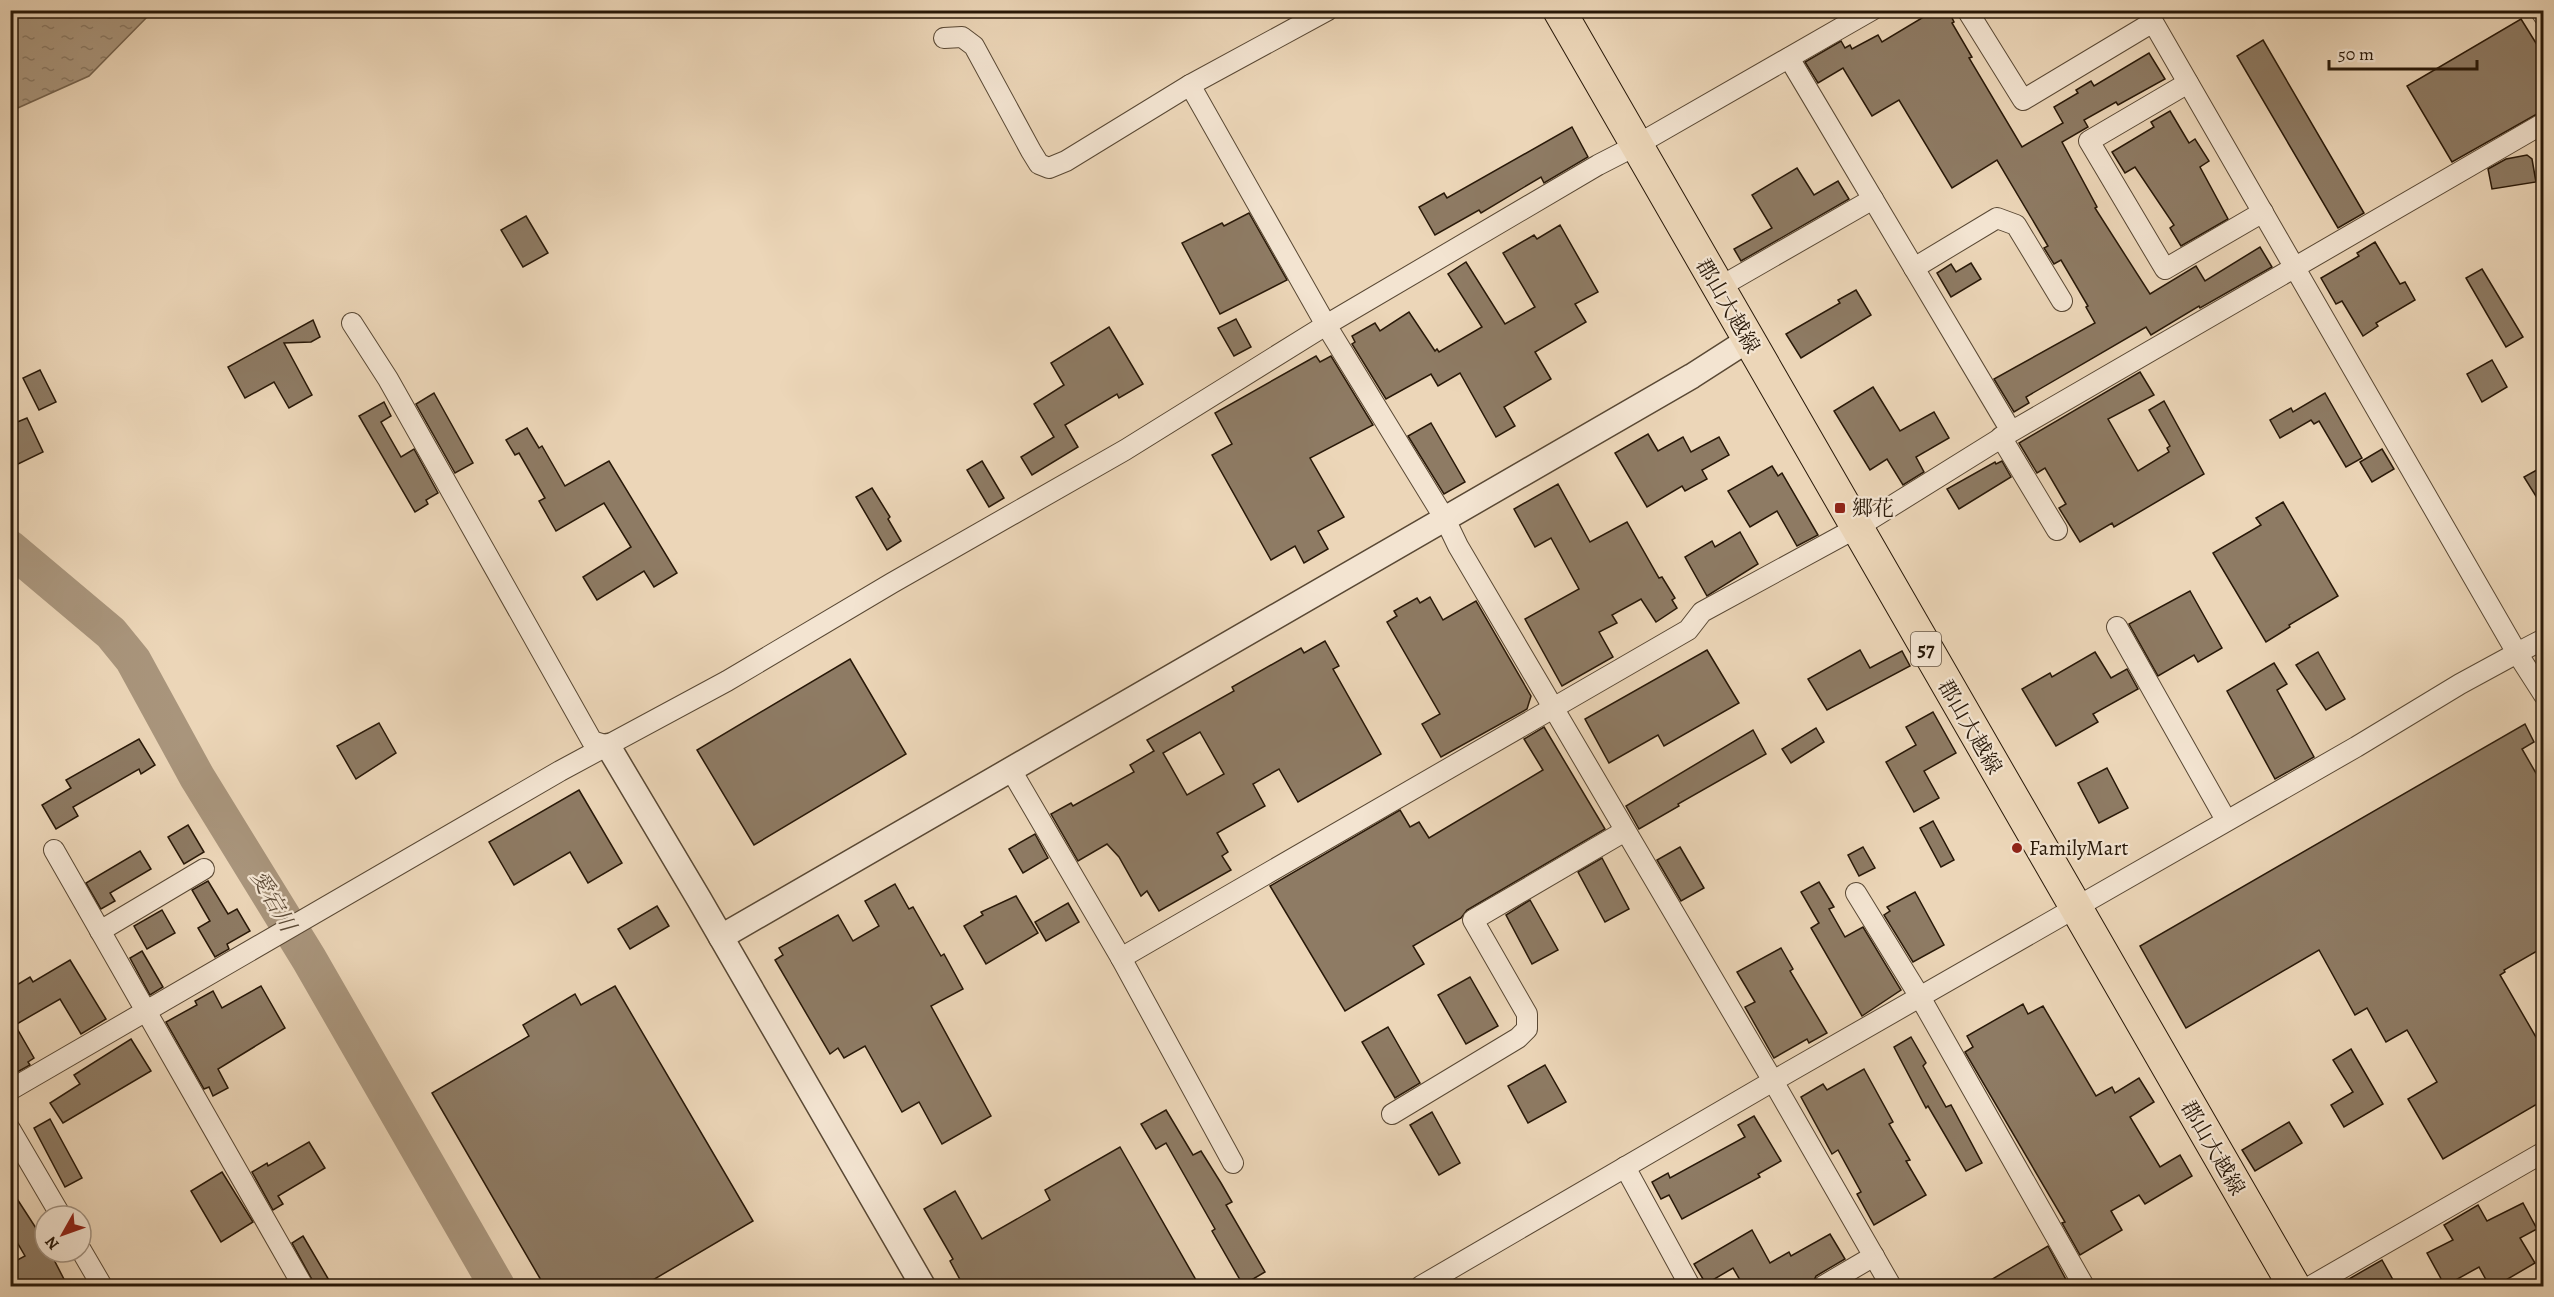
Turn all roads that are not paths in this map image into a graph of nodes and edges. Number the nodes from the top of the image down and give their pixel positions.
1 (1328, 10) edge
2 (1559, 10) edge
3 (1872, 10) edge
4 (1967, 10) edge
5 (2540, 10) edge
6 (2544, 16) edge
7 (944, 38) dead end
8 (1789, 58) junction
9 (2188, 83) junction
10 (1190, 85) junction
11 (2544, 123) edge
12 (1635, 146) junction
13 (1873, 199) junction
14 (2263, 212) junction
15 (2295, 266) junction
16 (1914, 268) junction
17 (1718, 288) junction
18 (2062, 301) dead end
19 (352, 323) dead end
20 (1326, 325) junction
21 (1748, 340) junction
22 (2006, 434) junction
23 (1445, 519) junction
24 (1858, 527) junction
25 (2057, 530) dead end
26 (2118, 627) dead end
27 (2544, 639) edge
28 (2517, 653) junction
29 (2544, 695) edge
30 (1552, 706) junction
31 (608, 746) junction
32 (1011, 770) junction
33 (2226, 820) junction
34 (1626, 831) junction
35 (54, 850) dead end
36 (204, 869) dead end
37 (1856, 893) dead end
38 (2075, 908) junction
39 (100, 931) junction
40 (721, 937) junction
41 (1120, 958) junction
42 (1920, 996) junction
43 (146, 1011) junction
44 (1773, 1081) junction
45 (10, 1090) edge
46 (1392, 1114) dead end
47 (10, 1129) edge
48 (2544, 1152) edge
49 (1233, 1163) dead end
50 (1625, 1167) junction
51 (54, 1204) edge
52 (1874, 1256) junction
53 (89, 1264) edge
54 (102, 1287) edge
55 (303, 1287) edge
56 (923, 1287) edge
57 (1421, 1287) edge
58 (1690, 1287) edge
59 (1823, 1287) edge
60 (1892, 1287) edge
61 (2084, 1287) edge
62 (2294, 1287) edge
63 (2311, 1287) edge

1 - 10 street
2 - 12 main road, 郡山大越線 / 57
3 - 8 street
4 - 9 street
5 - 6 street
7 - 10 street
8 - 12 street
8 - 13 street
9 - 14 street
9 - 14 street
10 - 20 street
11 - 15 street
12 - 17 main road, 郡山大越線 / 57
12 - 20 street
13 - 16 street
13 - 17 street
14 - 15 street
15 - 22 street
15 - 28 street
16 - 18 street
16 - 22 street
17 - 21 main road, 郡山大越線 / 57
19 - 31 street
20 - 23 street
20 - 31 street
21 - 23 street
21 - 24 main road, 郡山大越線 / 57
22 - 24 street
22 - 25 street
23 - 30 street
23 - 32 street
24 - 30 street
24 - 38 main road, 郡山大越線 / 57
26 - 33 street
27 - 28 street
28 - 29 street
28 - 33 street
30 - 34 street
30 - 41 street
31 - 40 street
31 - 43 street
32 - 40 street
32 - 41 street
33 - 38 street
34 - 44 street
34 - 46 street
35 - 39 street
36 - 39 street
37 - 42 street
38 - 42 street
38 - 62 main road, 郡山大越線 / 57
39 - 43 street
40 - 56 street
41 - 49 street
42 - 44 street
42 - 61 street
43 - 45 street
43 - 55 street
44 - 50 street
44 - 52 street
47 - 51 street
48 - 63 street
50 - 57 street
50 - 58 street
52 - 59 street
52 - 60 street
53 - 54 street

